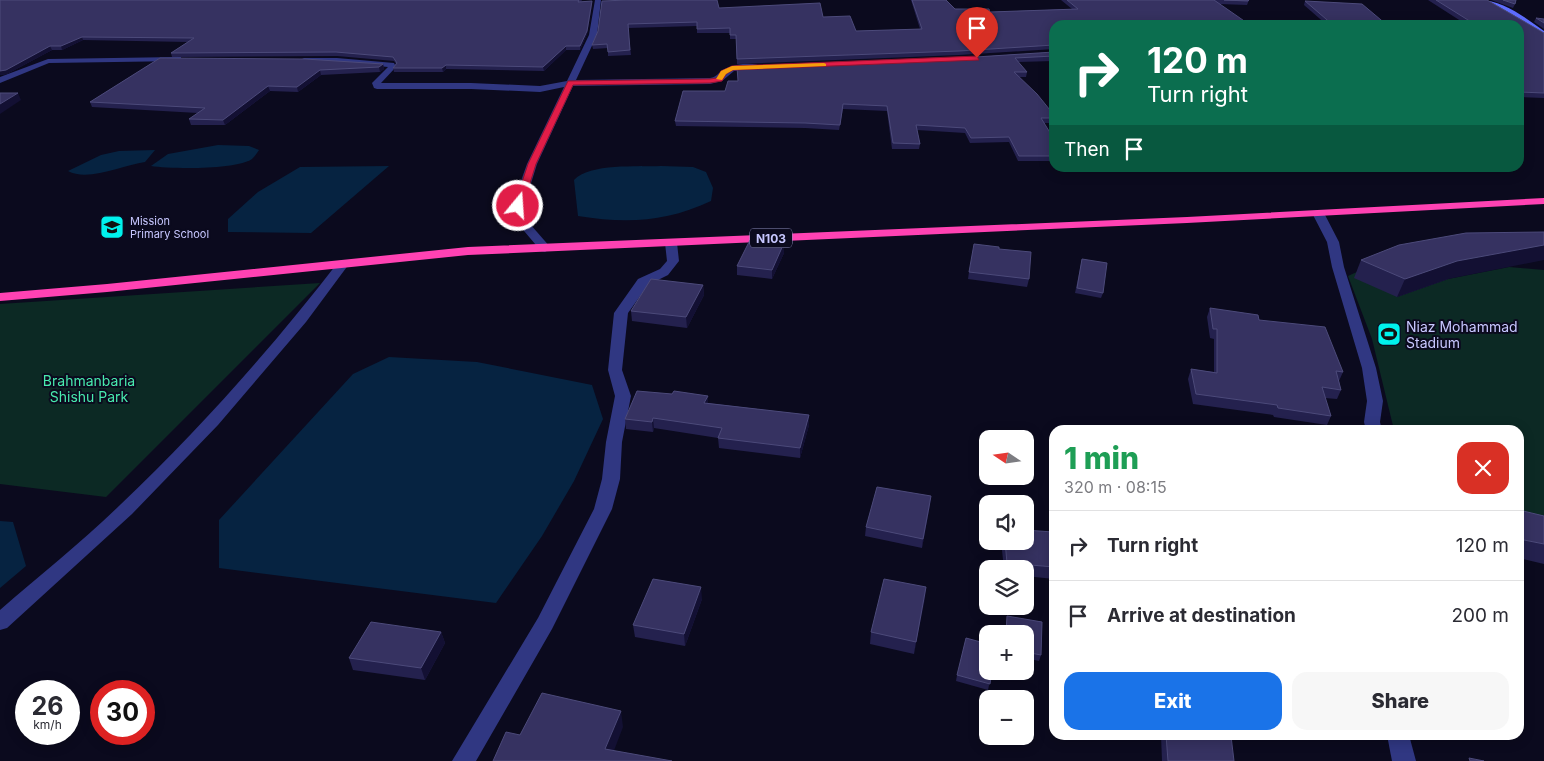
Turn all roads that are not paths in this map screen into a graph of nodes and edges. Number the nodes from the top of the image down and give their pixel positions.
1 (598, 0) edge
2 (1482, 0) edge
3 (1523, 20) edge
4 (1524, 20) edge
5 (1544, 34) edge
6 (187, 59) edge
7 (290, 59) edge
8 (769, 67) edge
9 (0, 80) edge
10 (570, 83) junction
11 (1544, 201) edge
12 (1318, 213) junction
13 (671, 243) junction
14 (545, 248) junction
15 (343, 264) junction
16 (0, 297) edge
17 (1373, 425) edge
18 (0, 622) edge
19 (1399, 740) edge
20 (464, 761) edge
21 (1404, 761) edge

1 - 10 street
2 - 3 street
4 - 5 street
6 - 9 street
7 - 10 street
8 - 10 street
10 - 14 street
11 - 12 highway, N103
12 - 13 highway, N103
12 - 17 street
13 - 14 highway, N103
13 - 20 street
14 - 15 highway, N103
15 - 16 highway, N103
15 - 18 street
19 - 21 street

